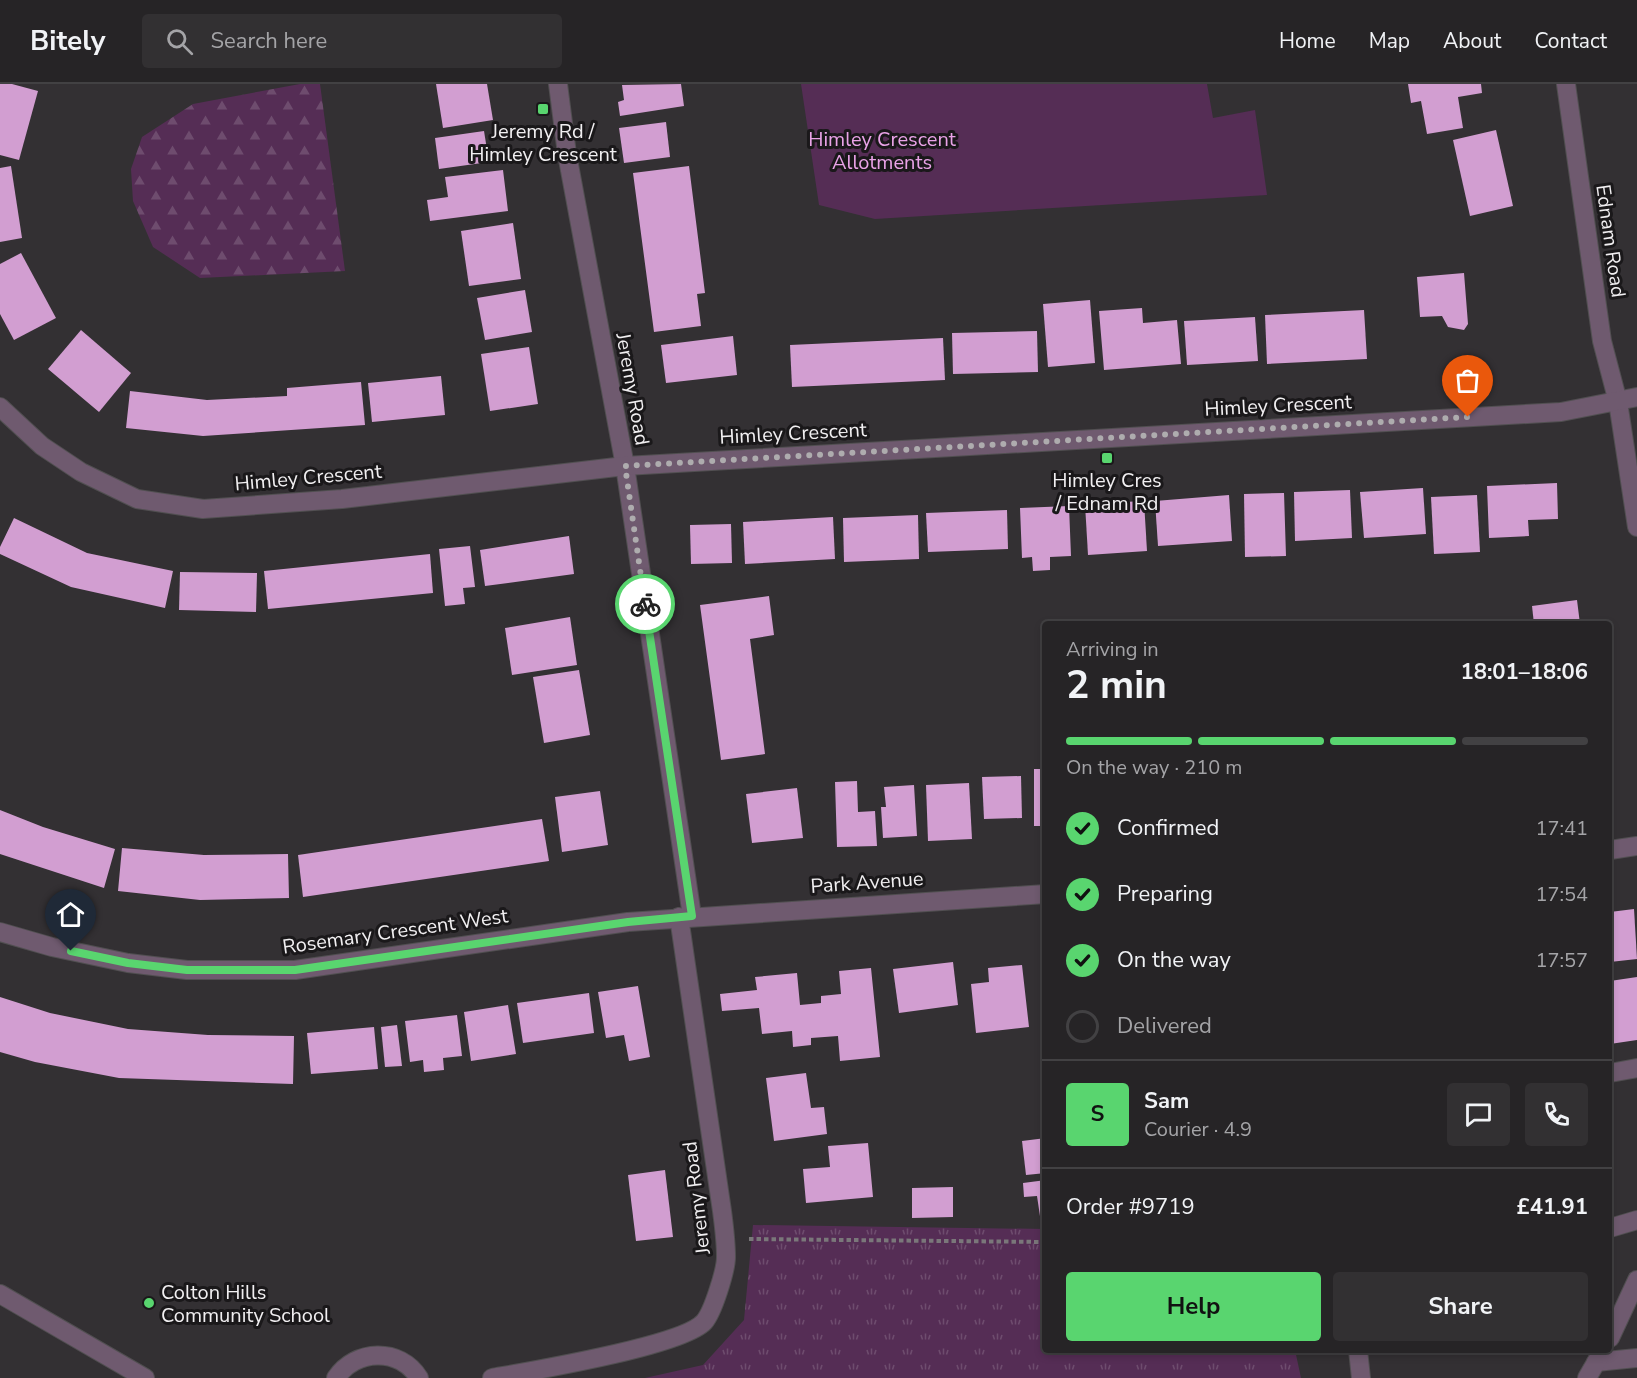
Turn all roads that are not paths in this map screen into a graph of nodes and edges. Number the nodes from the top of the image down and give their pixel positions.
1 (558, 84) edge
2 (1566, 84) edge
3 (1637, 397) edge
4 (1618, 402) junction
5 (0, 407) edge
6 (625, 466) junction
7 (1637, 527) edge
8 (1637, 846) edge
9 (1612, 850) edge
10 (1042, 894) edge
11 (686, 917) junction
12 (0, 932) edge
13 (1637, 1068) edge
14 (1612, 1073) edge
15 (1637, 1220) edge
16 (1612, 1227) edge
17 (1637, 1280) edge
18 (0, 1294) edge
19 (1612, 1334) edge
20 (1358, 1353) edge
21 (1599, 1356) edge
22 (1637, 1358) edge
23 (145, 1378) edge
24 (336, 1378) edge
25 (419, 1378) edge
26 (492, 1378) edge
27 (1361, 1378) edge
28 (1587, 1378) edge

1 - 6 street, Jeremy Road
2 - 4 street, Ednam Road
3 - 4 street, Himley Crescent
4 - 6 street, Himley Crescent
4 - 7 street, Ednam Road
5 - 6 street, Himley Crescent
6 - 11 street, Jeremy Road
8 - 9 street
10 - 11 street, Park Avenue
11 - 12 street, Rosemary Crescent West
11 - 26 street, Jeremy Road
13 - 14 street
15 - 16 street
17 - 19 street
18 - 23 street
20 - 27 street
21 - 22 street
21 - 28 street
24 - 25 street

